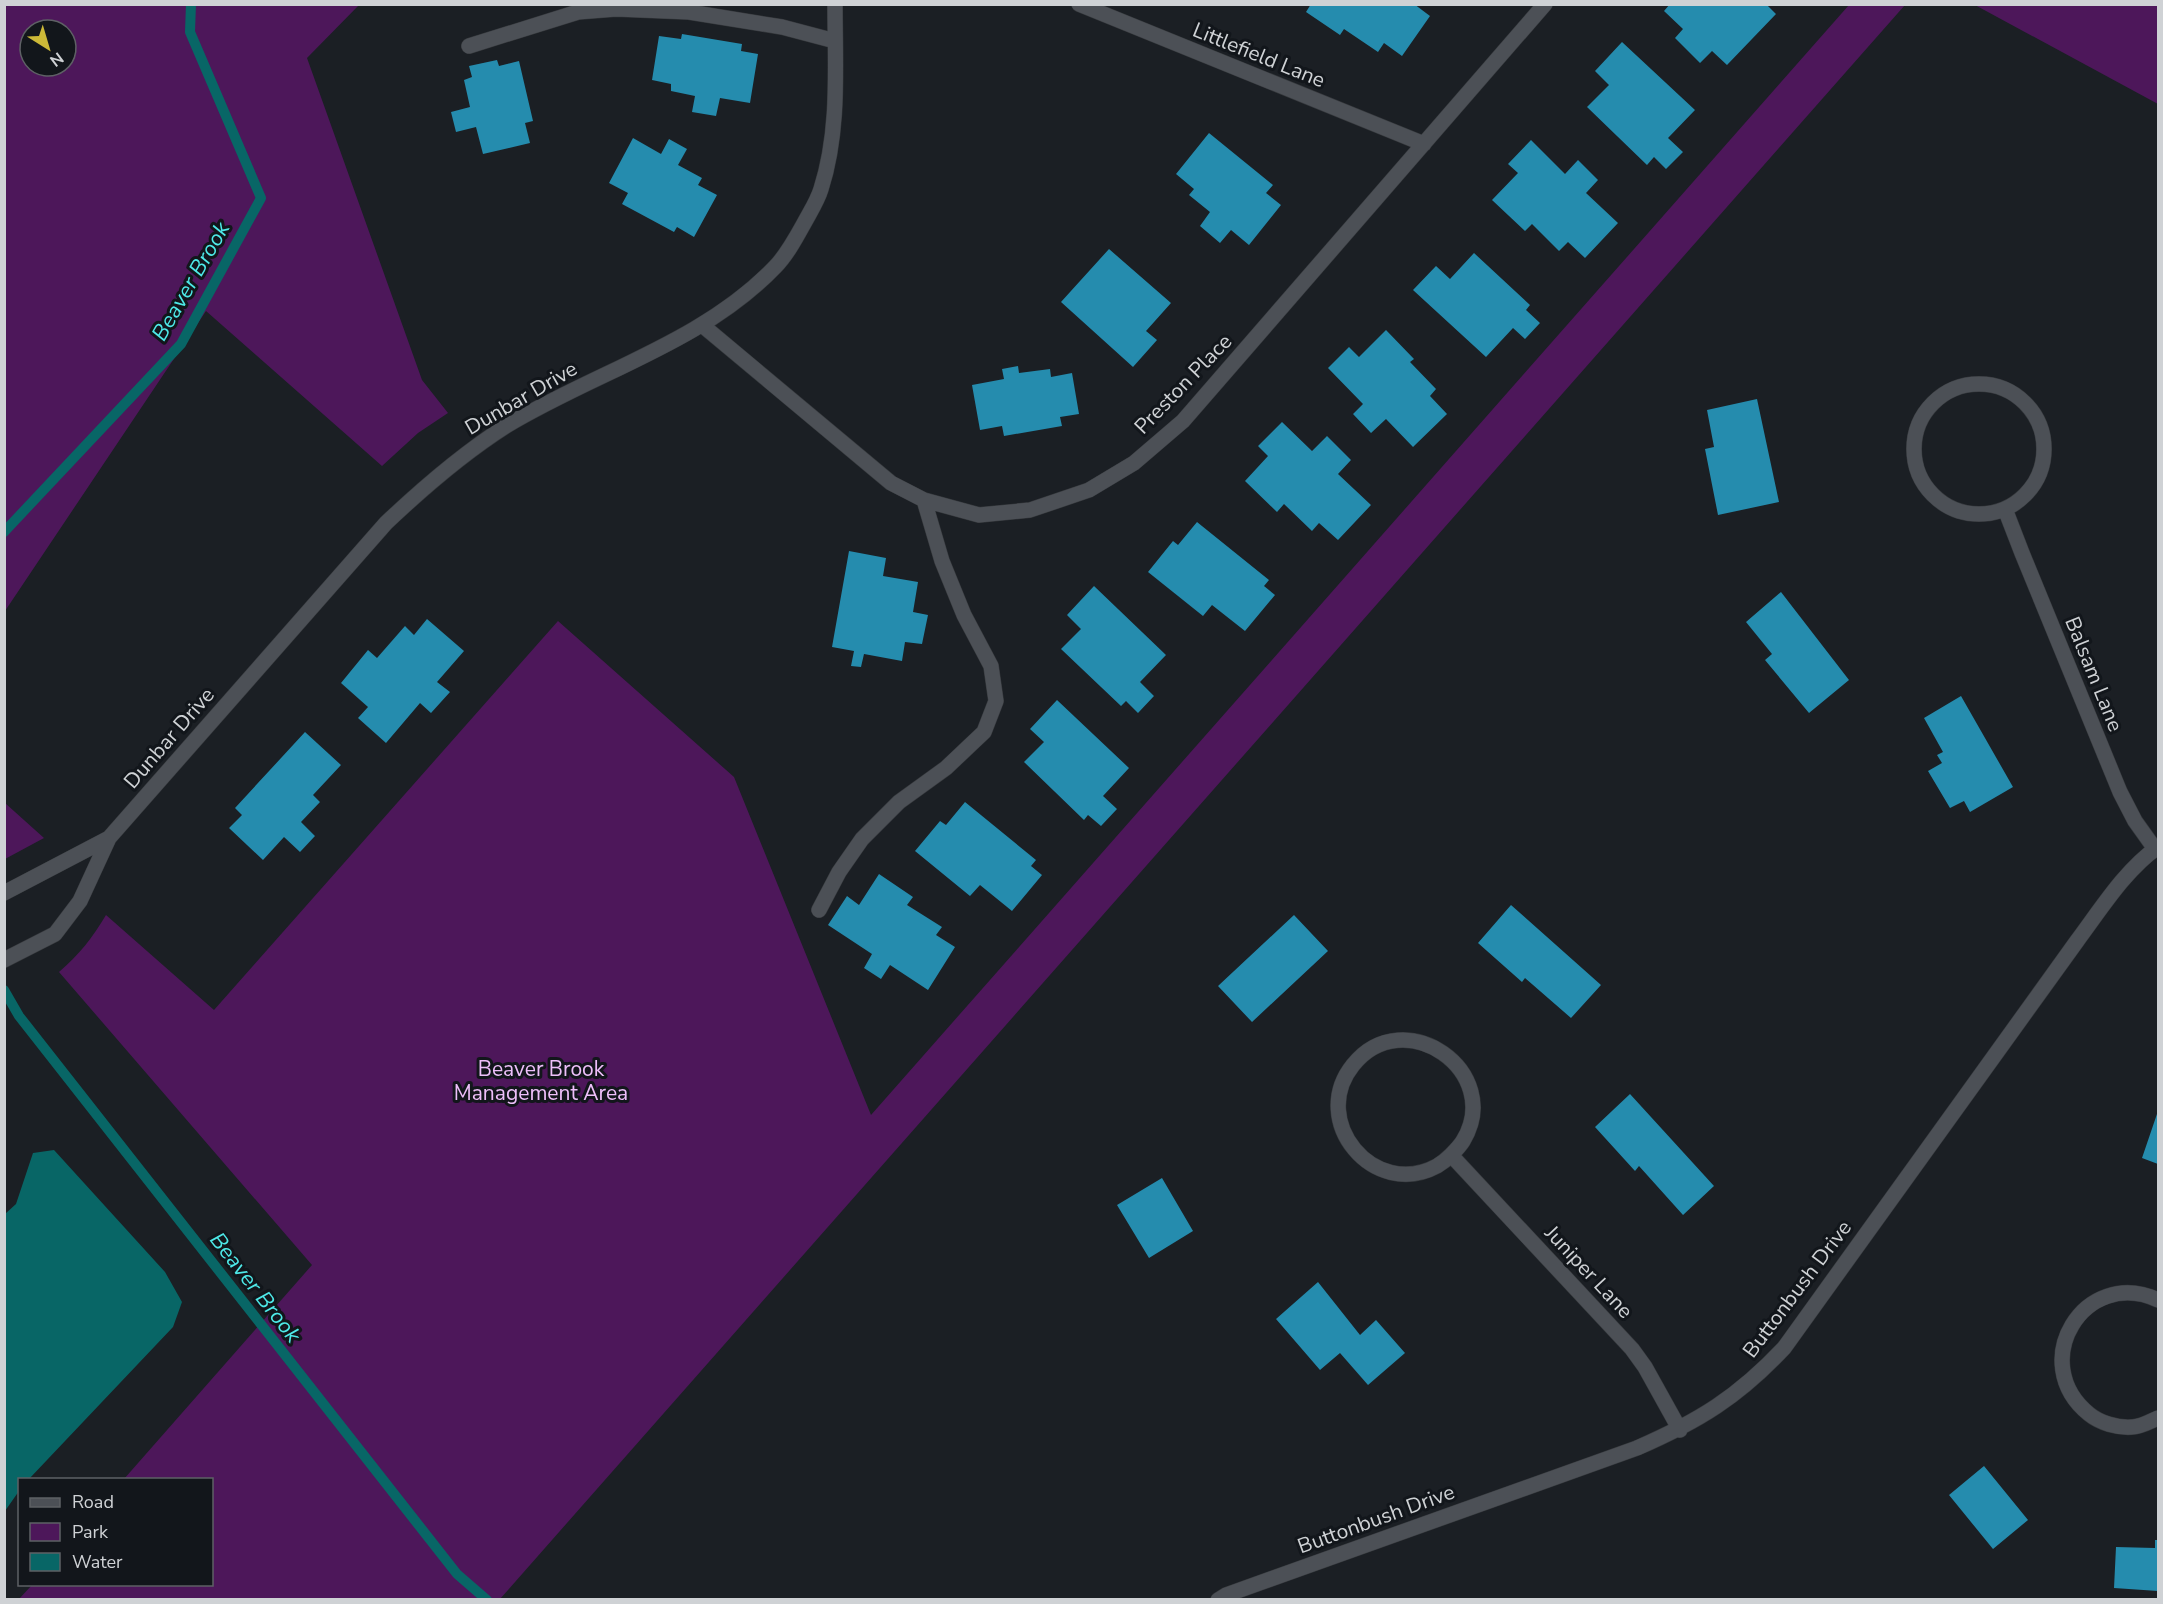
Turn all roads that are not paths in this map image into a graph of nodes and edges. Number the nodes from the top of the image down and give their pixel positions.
1 (835, 4) edge
2 (1079, 4) edge
3 (1545, 4) edge
4 (835, 41) junction
5 (469, 46) dead end
6 (1424, 144) junction
7 (702, 325) junction
8 (924, 500) junction
9 (2006, 509) junction
10 (109, 838) junction
11 (2157, 848) edge
12 (4, 893) edge
13 (819, 909) dead end
14 (4, 960) edge
15 (1451, 1155) junction
16 (2158, 1300) edge
17 (2158, 1418) edge
18 (1680, 1430) junction
19 (1218, 1599) edge

1 - 4 street, Dunbar Drive
2 - 6 street, Littlefield Lane
3 - 6 street, Preston Place
4 - 5 street
4 - 7 street, Dunbar Drive
6 - 8 street, Preston Place
7 - 8 street, Preston Place
7 - 10 street, Dunbar Drive
8 - 13 street
9 - 9 street
9 - 11 street, Balsam Lane
10 - 12 street, Dunbar Drive
10 - 14 street, Dunbar Drive
11 - 18 street, Buttonbush Drive
15 - 15 street
15 - 18 street, Juniper Lane
16 - 17 street
18 - 19 street, Buttonbush Drive

